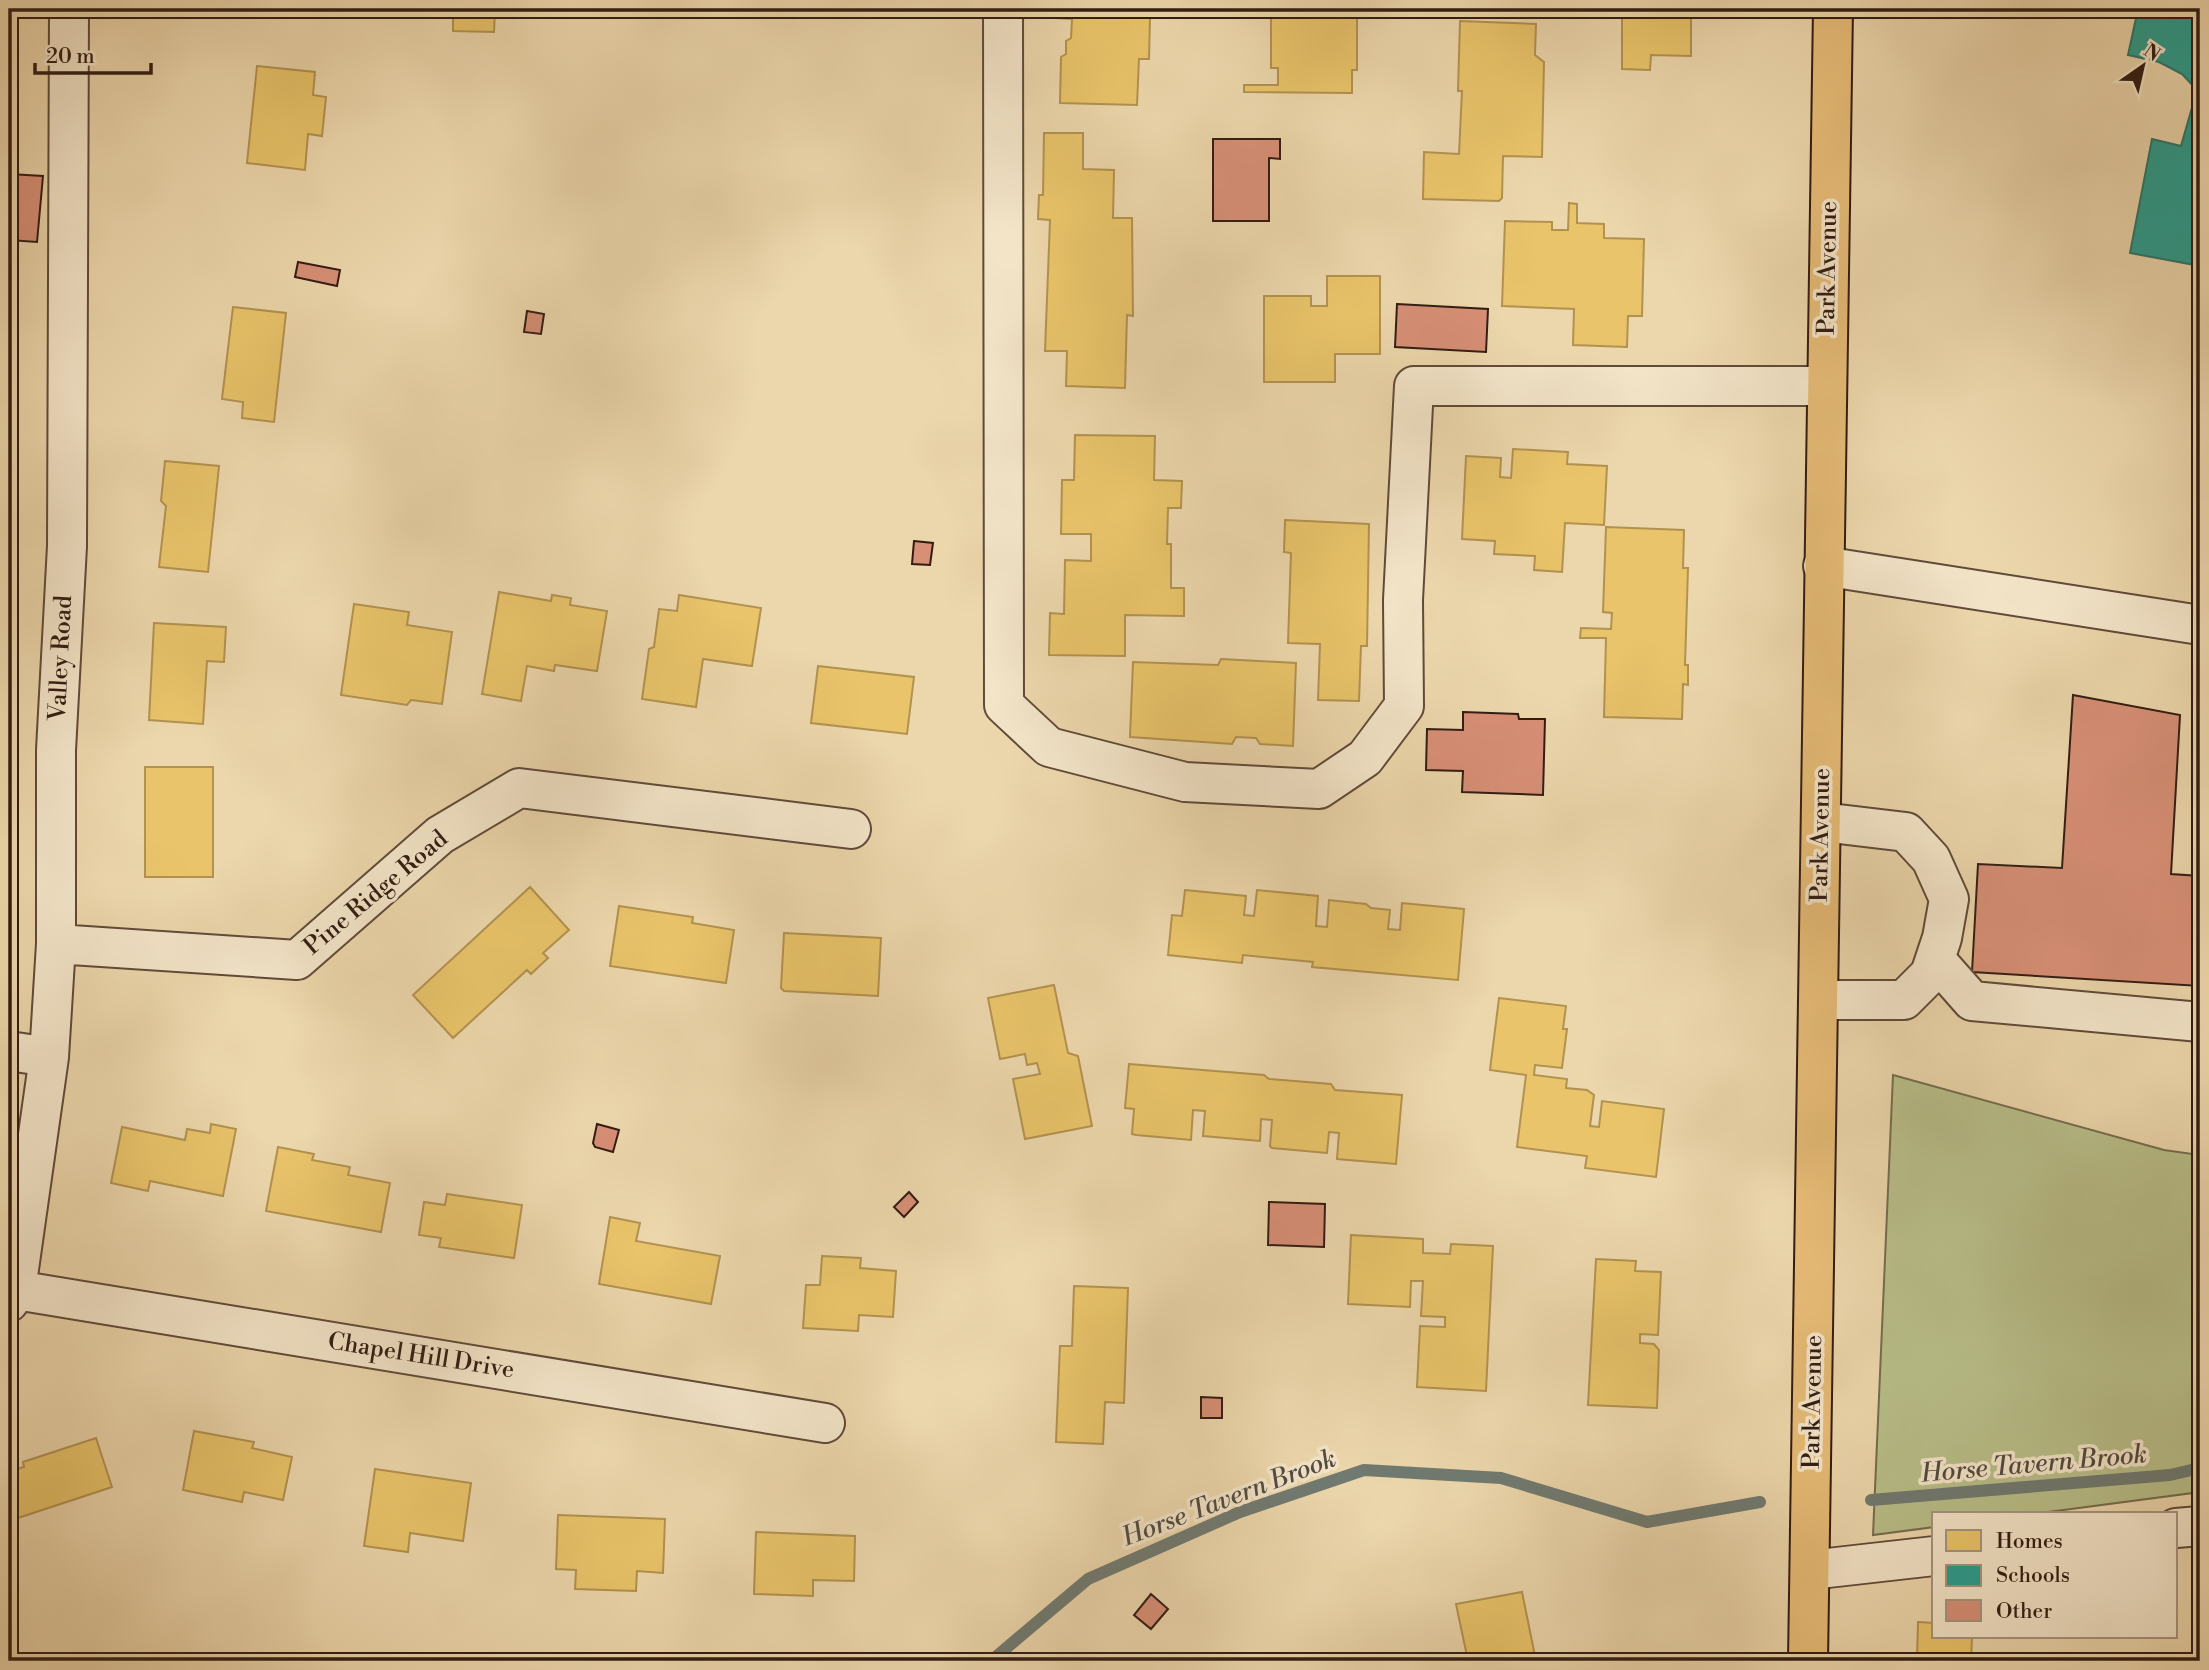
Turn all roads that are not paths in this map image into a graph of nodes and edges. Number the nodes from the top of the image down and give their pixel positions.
1 (69, 9) edge
2 (1003, 9) edge
3 (1833, 9) edge
4 (1826, 386) junction
5 (1823, 566) junction
6 (2200, 625) edge
7 (1822, 822) junction
8 (851, 829) dead end
9 (56, 944) junction
10 (1935, 959) junction
11 (1819, 1000) junction
12 (2200, 1022) edge
13 (9, 1051) edge
14 (49, 1057) junction
15 (13, 1296) edge
16 (825, 1423) dead end
17 (2200, 1525) edge
18 (2178, 1528) edge
19 (1932, 1556) edge
20 (1810, 1570) junction
21 (1808, 1661) edge

1 - 9 street, Valley Road
2 - 4 street
3 - 4 main road, Park Avenue
4 - 5 main road, Park Avenue
5 - 6 street
5 - 7 main road, Park Avenue
7 - 10 street
7 - 11 main road, Park Avenue
8 - 9 street, Pine Ridge Road
9 - 14 street, Valley Road
10 - 11 street
10 - 12 street
11 - 20 main road, Park Avenue
13 - 14 street
14 - 15 street, Valley Road
15 - 16 street, Chapel Hill Drive
17 - 18 street
19 - 20 street
20 - 21 main road, Park Avenue

